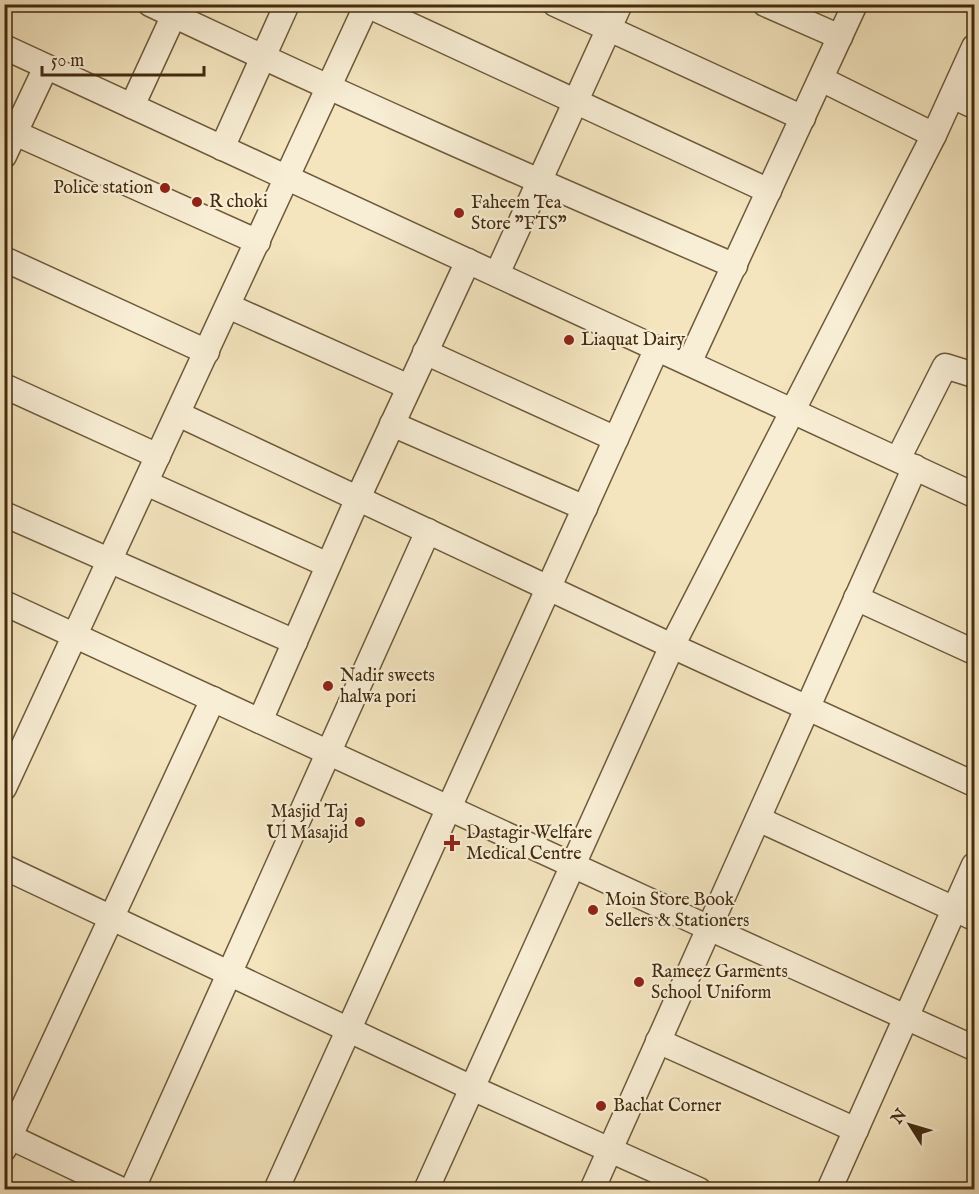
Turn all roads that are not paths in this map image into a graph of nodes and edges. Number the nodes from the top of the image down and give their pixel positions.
1 (150, 4) edge
2 (287, 4) edge
3 (555, 4) edge
4 (620, 4) edge
5 (765, 4) edge
6 (855, 4) edge
7 (367, 5) edge
8 (176, 10) edge
9 (609, 29) junction
10 (840, 38) junction
11 (975, 46) edge
12 (4, 47) edge
13 (263, 58) junction
14 (46, 67) junction
15 (820, 80) junction
16 (329, 88) junction
17 (952, 96) junction
18 (575, 102) junction
19 (132, 106) junction
20 (975, 106) edge
21 (803, 118) junction
22 (15, 133) junction
23 (934, 135) junction
24 (222, 147) junction
25 (4, 156) edge
26 (288, 178) junction
27 (539, 182) junction
28 (769, 190) junction
29 (258, 242) junction
30 (4, 259) edge
31 (468, 261) junction
32 (735, 266) junction
33 (497, 274) junction
34 (228, 306) junction
35 (657, 348) junction
36 (207, 352) junction
37 (425, 352) junction
38 (690, 363) junction
39 (975, 375) edge
40 (4, 386) edge
41 (409, 387) junction
42 (793, 410) junction
43 (178, 414) junction
44 (392, 424) junction
45 (616, 439) junction
46 (158, 456) junction
47 (907, 463) junction
48 (146, 483) junction
49 (975, 495) edge
50 (358, 498) junction
51 (585, 508) junction
52 (4, 514) edge
53 (428, 531) junction
54 (110, 561) junction
55 (328, 565) junction
56 (549, 588) junction
57 (856, 598) junction
58 (4, 603) edge
59 (75, 635) junction
60 (295, 642) junction
61 (672, 646) junction
62 (975, 652) edge
63 (213, 699) junction
64 (807, 708) junction
65 (260, 721) junction
66 (329, 752) junction
67 (975, 784) edge
68 (4, 788) edge
69 (449, 808) junction
70 (758, 819) junction
71 (573, 865) junction
72 (975, 865) edge
73 (4, 867) edge
74 (964, 913) edge
75 (111, 918) junction
76 (709, 928) junction
77 (229, 974) junction
78 (907, 1017) junction
79 (347, 1029) junction
80 (658, 1041) junction
81 (975, 1048) edge
82 (472, 1088) junction
83 (856, 1130) junction
84 (6, 1140) edge
85 (609, 1150) junction
86 (122, 1190) edge
87 (132, 1190) edge
88 (276, 1190) edge
89 (426, 1190) edge
90 (591, 1190) edge
91 (699, 1190) edge
92 (829, 1190) edge

1 - 8 street
2 - 13 street
3 - 9 street
4 - 9 street
5 - 10 street
6 - 10 street
7 - 16 street
7 - 18 street
8 - 13 street
8 - 19 street
9 - 18 street
9 - 21 street
10 - 15 street
11 - 17 street
12 - 14 street
13 - 16 street
13 - 24 street
14 - 19 street
14 - 22 street
15 - 21 street
15 - 23 street
16 - 26 street
16 - 27 street
17 - 20 street
17 - 23 street
18 - 27 street
18 - 28 street
19 - 24 street
21 - 28 street
22 - 25 street
22 - 29 street
23 - 42 street
24 - 26 street
26 - 29 street
26 - 31 street
27 - 32 street
27 - 33 street
28 - 32 street
29 - 34 street
30 - 36 street
31 - 33 street
31 - 37 street
32 - 38 street
33 - 35 street
34 - 36 street
34 - 41 street
35 - 38 street
35 - 45 street
36 - 43 street
37 - 41 street
37 - 45 street
38 - 42 street
39 - 47 street
40 - 46 street
41 - 44 street
42 - 47 street
42 - 61 street
43 - 46 street
43 - 50 street
44 - 50 street
44 - 51 street
45 - 51 street
46 - 48 street
47 - 49 street
47 - 57 street
48 - 54 street
48 - 55 street
50 - 53 street
50 - 55 street
51 - 56 street
52 - 54 street
53 - 56 street
53 - 66 street
54 - 59 street
54 - 60 street
55 - 60 street
56 - 61 street
56 - 69 street
57 - 62 street
57 - 64 street
58 - 59 street
59 - 63 street
59 - 68 street
60 - 65 street
61 - 64 street
61 - 71 street
63 - 65 street
63 - 75 street
64 - 67 street
64 - 70 street
65 - 66 street
66 - 69 street
66 - 77 street
69 - 71 street
69 - 79 street
70 - 74 street
70 - 76 street
71 - 76 street
71 - 82 street
72 - 74 street
73 - 75 street
74 - 78 street
75 - 77 street
75 - 84 street
76 - 78 street
76 - 80 street
77 - 79 street
77 - 87 street
78 - 81 street
78 - 83 street
79 - 82 street
79 - 88 street
80 - 83 street
80 - 85 street
82 - 85 street
82 - 89 street
83 - 92 street
84 - 86 street
85 - 90 street
85 - 91 street

